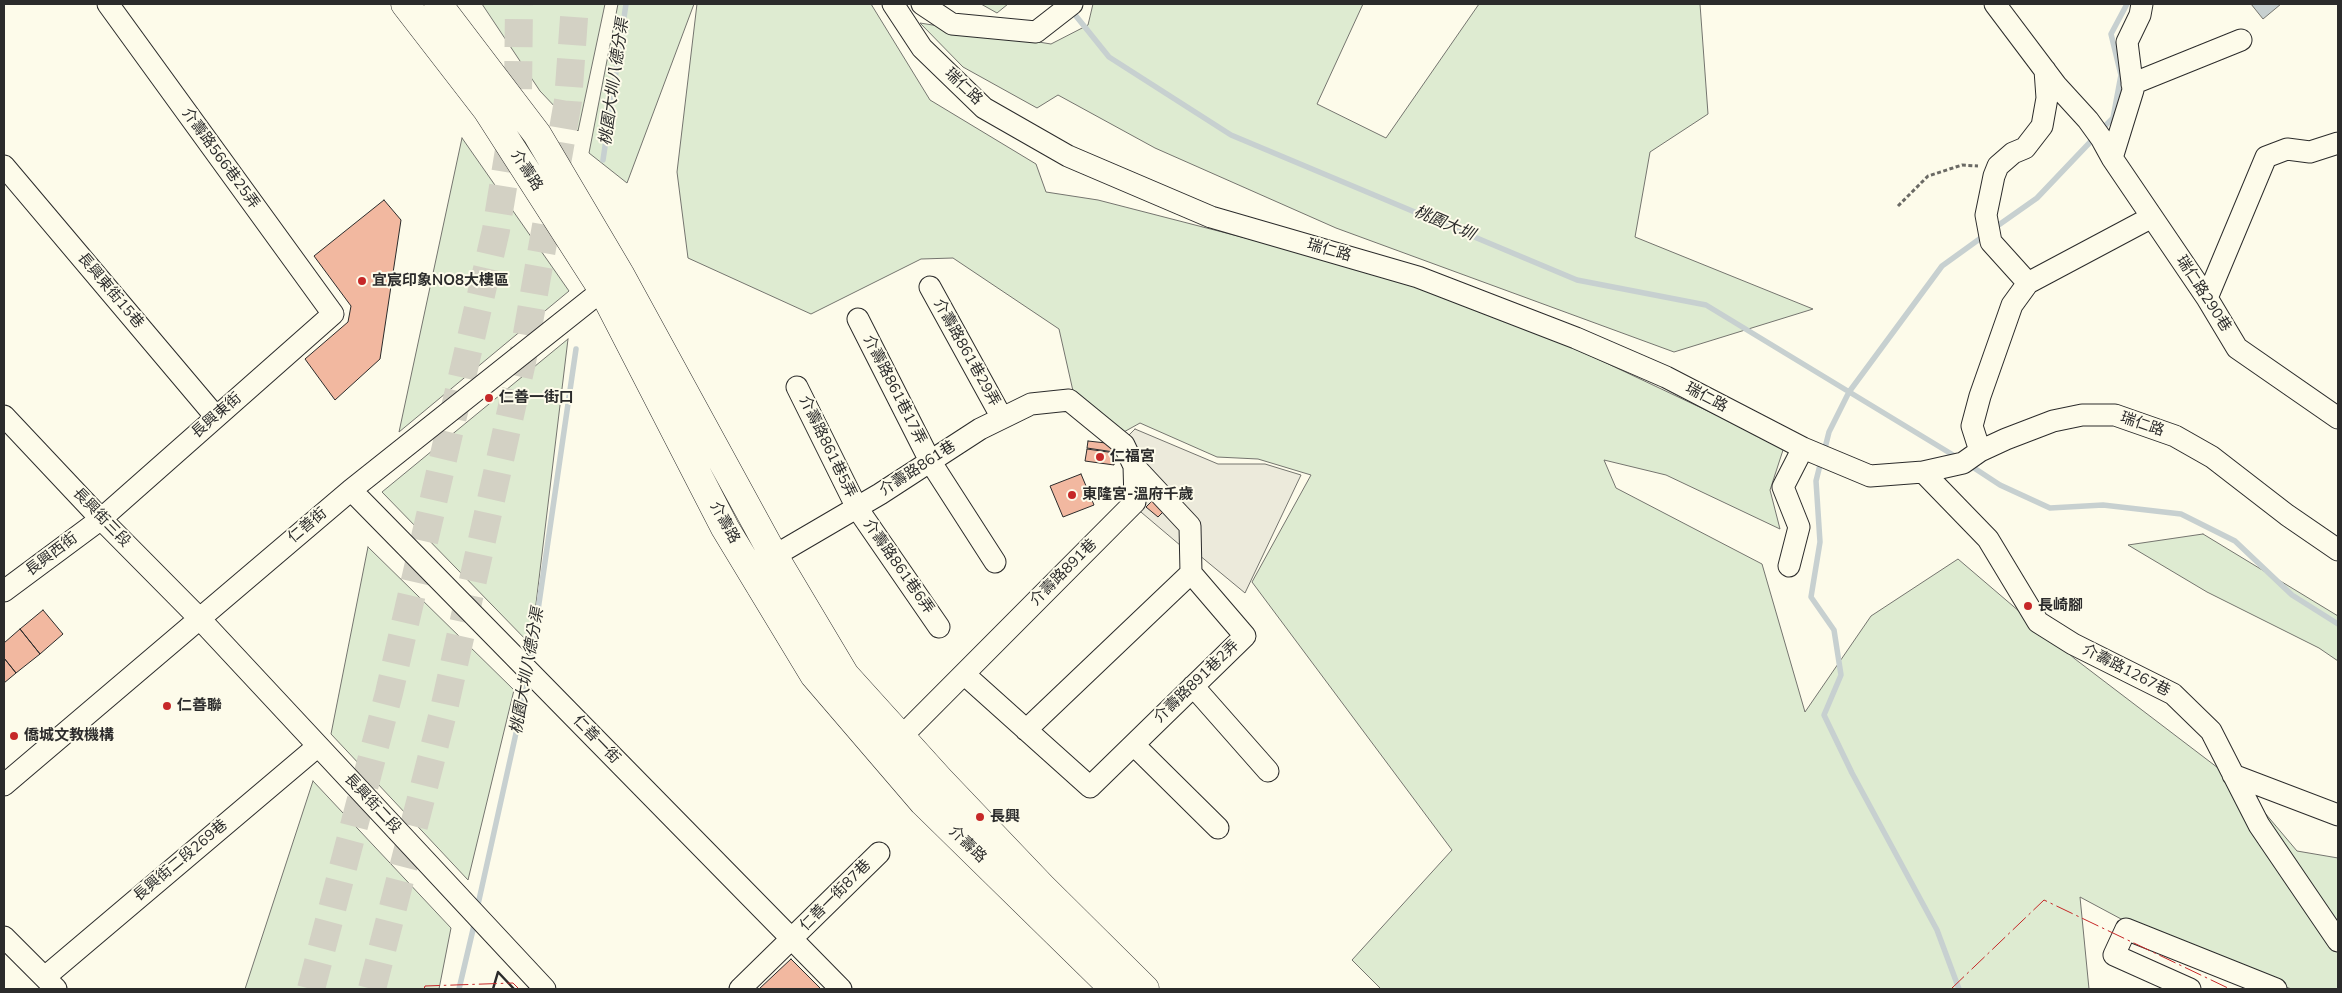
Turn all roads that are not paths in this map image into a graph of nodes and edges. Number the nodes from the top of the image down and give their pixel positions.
1 (108, 4) edge
2 (405, 4) edge
3 (438, 4) edge
4 (893, 4) edge
5 (922, 4) edge
6 (1072, 4) edge
7 (1995, 4) edge
8 (2142, 4) edge
9 (2241, 40) dead end
10 (2045, 70) junction
11 (2132, 84) junction
12 (2338, 143) edge
13 (2112, 158) junction
14 (4, 166) edge
15 (2152, 217) junction
16 (612, 283) junction
17 (2028, 283) junction
18 (930, 287) dead end
19 (2207, 298) junction
20 (332, 314) joint
21 (858, 319) dead end
22 (798, 387) dead end
23 (1069, 400) joint
24 (4, 416) edge
25 (216, 416) junction
26 (1002, 418) junction
27 (2338, 418) edge
28 (1803, 448) junction
29 (1980, 451) junction
30 (930, 461) junction
31 (1134, 466) junction
32 (1923, 472) junction
33 (351, 490) junction
34 (856, 508) junction
35 (101, 519) junction
36 (2338, 550) edge
37 (774, 556) junction
38 (995, 562) dead end
39 (1789, 566) dead end
40 (1191, 572) junction
41 (4, 591) edge
42 (199, 618) junction
43 (939, 627) dead end
44 (964, 674) junction
45 (1193, 686) junction
46 (1026, 730) junction
47 (901, 737) junction
48 (1134, 745) junction
49 (318, 746) junction
50 (1268, 770) dead end
51 (2234, 775) junction
52 (4, 785) edge
53 (2338, 815) edge
54 (1218, 828) dead end
55 (880, 853) dead end
56 (4, 937) edge
57 (792, 940) junction
58 (2338, 941) edge
59 (51, 983) edge
60 (545, 989) edge
61 (740, 989) edge
62 (841, 989) edge
63 (1114, 989) edge
64 (1144, 989) edge
65 (2190, 989) edge
66 (2276, 989) edge

1 - 20 street, 介壽路566巷25弄
2 - 16 main road, 介壽路
3 - 16 main road, 介壽路
4 - 28 street, 瑞仁路
5 - 6 street
7 - 10 street
8 - 11 street
9 - 11 street
10 - 13 street, 瑞仁路290巷
10 - 17 street
11 - 13 street
12 - 19 street
13 - 15 street, 瑞仁路290巷
14 - 25 street, 長興東街15巷
15 - 17 street
15 - 19 street, 瑞仁路290巷
16 - 33 street, 仁善街
16 - 37 main road, 介壽路
16 - 63 main road, 介壽路
17 - 29 street
18 - 26 street, 介壽路861巷29弄
19 - 27 street, 瑞仁路290巷
20 - 25 street, 長興東街
21 - 30 street, 介壽路861巷17弄
22 - 34 street, 介壽路861巷5弄
23 - 26 street, 介壽路861巷
23 - 31 street, 介壽路891巷
24 - 35 street, 長興街三段
25 - 35 street, 長興東街
26 - 30 street, 介壽路861巷
28 - 32 street, 瑞仁路
28 - 39 street
29 - 32 street, 瑞仁路
29 - 36 street, 瑞仁路
30 - 34 street, 介壽路861巷
30 - 38 street, 介壽路861巷17弄
31 - 40 street
31 - 44 street, 介壽路891巷
32 - 51 street, 介壽路1267巷
33 - 42 street, 仁善街
33 - 57 street, 仁善一街
34 - 37 street, 介壽路861巷
34 - 43 street, 介壽路861巷6弄
35 - 41 street, 長興西街
35 - 42 street, 長興街三段
37 - 47 main road, 介壽路
40 - 45 street, 介壽路891巷2弄
40 - 46 street
42 - 49 street, 長興街二段
42 - 52 street, 仁善街
44 - 46 street
44 - 47 street, 介壽路891巷
45 - 48 street, 介壽路891巷2弄
45 - 50 street
46 - 48 street, 介壽路891巷2弄
47 - 64 main road, 介壽路
48 - 54 street
49 - 59 street, 長興街二段269巷
49 - 60 street, 長興街二段
51 - 53 street
51 - 58 street, 介壽路1267巷
55 - 57 street, 仁善一街87巷
56 - 59 street
57 - 61 street, 仁善一街87巷
57 - 62 street, 仁善一街
65 - 66 street

